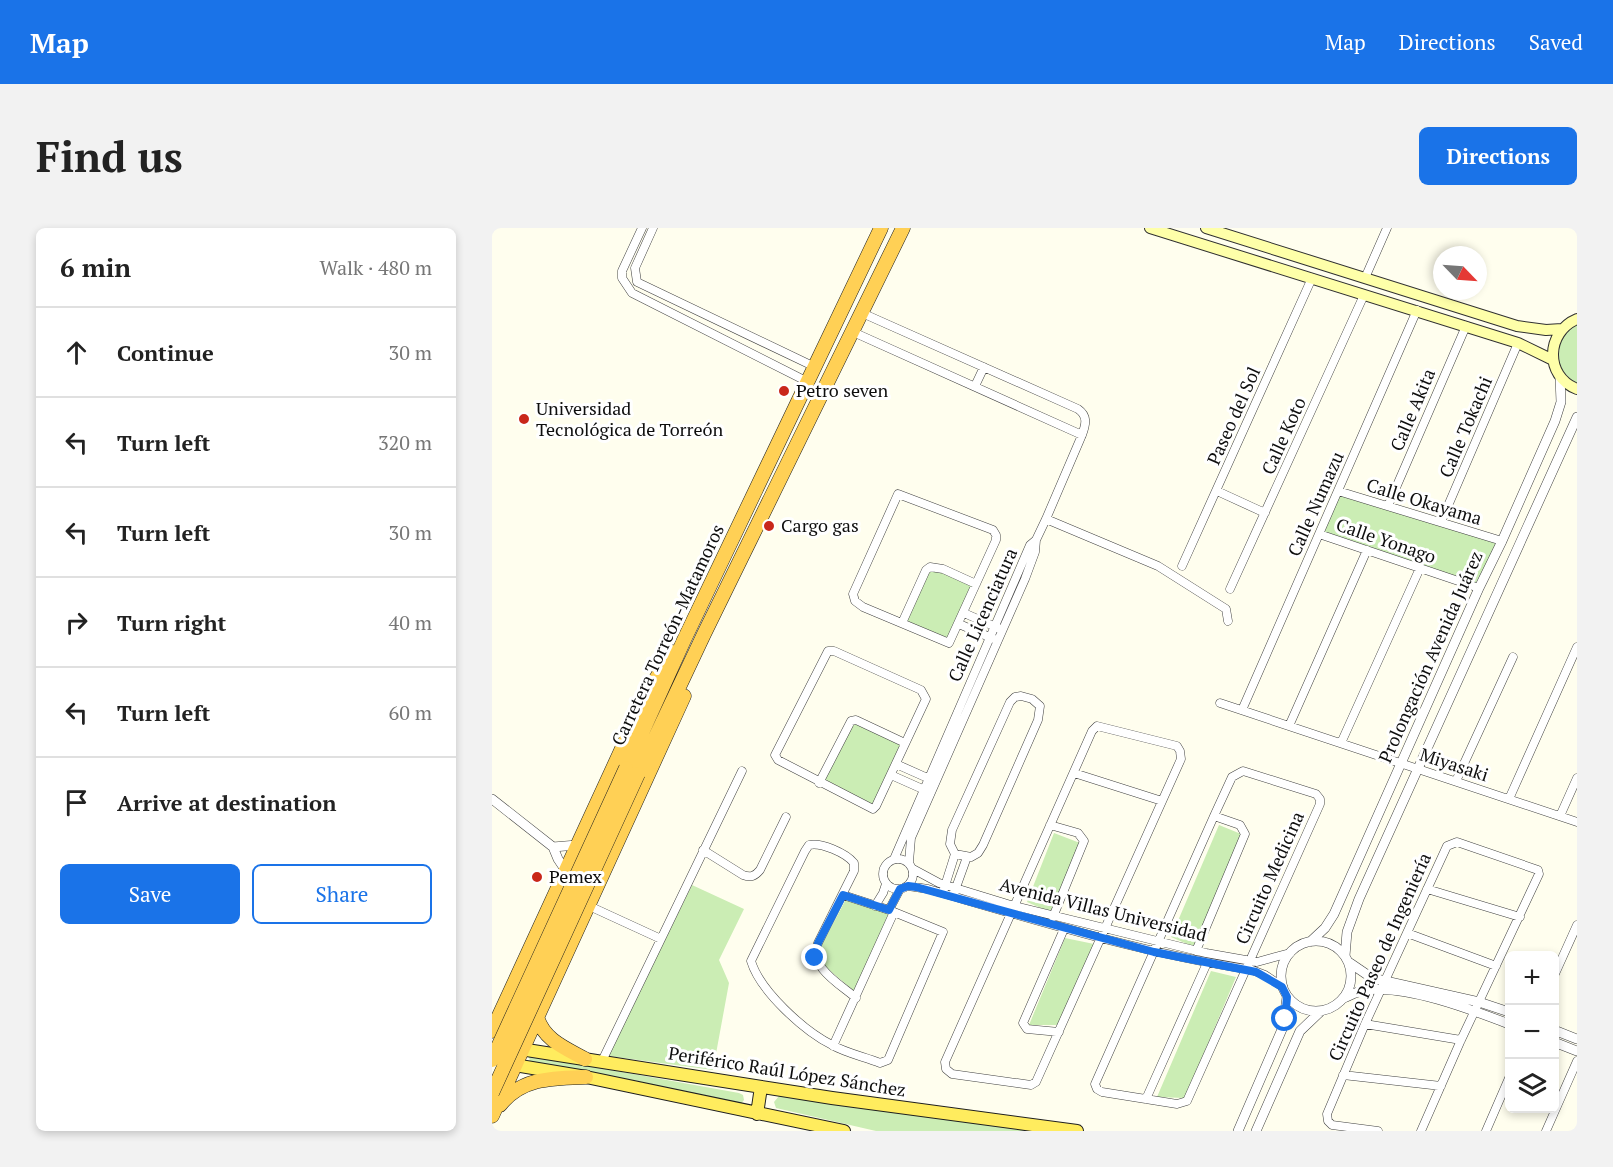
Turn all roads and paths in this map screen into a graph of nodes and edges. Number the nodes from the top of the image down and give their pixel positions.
1 (642, 228) edge
2 (653, 228) edge
3 (881, 228) edge
4 (903, 228) edge
5 (1150, 228) edge
6 (1206, 228) edge
7 (1387, 228) edge
8 (1312, 278) junction
9 (1365, 278) junction
10 (1364, 295) junction
11 (1417, 310) junction
12 (862, 313) junction
13 (1577, 319) edge
14 (1466, 326) junction
15 (1562, 329) junction
16 (853, 332) junction
17 (1518, 343) junction
18 (1553, 360) junction
19 (815, 367) junction
20 (984, 367) junction
21 (1560, 377) junction
22 (808, 382) junction
23 (975, 386) junction
24 (1577, 389) edge
25 (1577, 417) edge
26 (1082, 435) junction
27 (1217, 491) junction
28 (1338, 491) junction
29 (1388, 506) junction
30 (1265, 513) junction
31 (1046, 519) junction
32 (1441, 522) junction
33 (1319, 534) junction
34 (1035, 540) junction
35 (1502, 541) junction
36 (1367, 550) junction
37 (1182, 566) dead end
38 (1420, 568) junction
39 (976, 584) junction
40 (1479, 588) junction
41 (1230, 589) dead end
42 (964, 613) junction
43 (1228, 621) dead end
44 (902, 623) junction
45 (959, 624) junction
46 (994, 626) junction
47 (1003, 630) junction
48 (704, 634) junction
49 (990, 637) junction
50 (684, 640) junction
51 (998, 641) junction
52 (1577, 647) edge
53 (1513, 657) dead end
54 (1220, 703) dead end
55 (1242, 710) junction
56 (1288, 726) junction
57 (905, 743) junction
58 (1341, 743) junction
59 (896, 764) junction
60 (1401, 764) junction
61 (1419, 769) junction
62 (632, 771) junction
63 (742, 771) dead end
64 (1074, 773) junction
65 (891, 775) junction
66 (1577, 778) edge
67 (932, 780) junction
68 (1456, 781) junction
69 (819, 783) junction
70 (923, 789) junction
71 (931, 793) junction
72 (1509, 799) junction
73 (492, 800) edge
74 (1162, 801) junction
75 (1214, 816) junction
76 (1560, 816) junction
77 (786, 817) dead end
78 (1577, 822) edge
79 (1050, 825) junction
80 (578, 845) junction
81 (553, 847) junction
82 (703, 850) junction
83 (955, 854) junction
84 (967, 857) junction
85 (894, 859) junction
86 (911, 865) junction
87 (566, 871) junction
88 (886, 884) junction
89 (908, 886) junction
90 (900, 889) junction
91 (1427, 889) junction
92 (944, 890) junction
93 (954, 893) junction
94 (843, 895) junction
95 (587, 905) junction
96 (875, 906) junction
97 (1012, 910) junction
98 (892, 911) junction
99 (1053, 917) junction
100 (1520, 917) junction
101 (1577, 926) edge
102 (1064, 929) junction
103 (1105, 929) junction
104 (1407, 933) junction
105 (661, 939) junction
106 (1101, 939) junction
107 (1159, 942) junction
108 (1310, 942) junction
109 (1196, 951) junction
110 (1154, 952) junction
111 (1290, 953) junction
112 (1347, 960) junction
113 (1207, 963) junction
114 (1247, 965) junction
115 (1559, 965) edge
116 (1496, 966) junction
117 (1383, 986) junction
118 (1282, 987) junction
119 (1287, 997) junction
120 (856, 998) junction
121 (1344, 998) junction
122 (1479, 1002) junction
123 (502, 1009) junction
124 (1475, 1011) junction
125 (1505, 1011) edge
126 (1320, 1012) junction
127 (537, 1017) junction
128 (492, 1019) edge
129 (1505, 1022) edge
130 (1365, 1024) junction
131 (492, 1031) edge
132 (1059, 1032) junction
133 (1559, 1032) edge
134 (1577, 1039) edge
135 (1461, 1040) junction
136 (1559, 1044) edge
137 (833, 1046) junction
138 (492, 1047) edge
139 (522, 1049) junction
140 (1577, 1051) edge
141 (585, 1059) junction
142 (492, 1061) edge
143 (1577, 1061) edge
144 (602, 1062) junction
145 (515, 1064) junction
146 (1343, 1075) junction
147 (586, 1077) junction
148 (1441, 1086) junction
149 (760, 1087) junction
150 (1505, 1087) edge
151 (492, 1094) edge
152 (1146, 1099) junction
153 (757, 1114) junction
154 (492, 1116) edge
155 (844, 1131) edge
156 (1077, 1131) edge
157 (1238, 1131) edge
158 (1256, 1131) edge
159 (1378, 1131) edge
160 (1421, 1131) edge
161 (1486, 1131) edge
162 (1546, 1131) edge

1 - 22 street
2 - 19 street
3 - 19 highway, Carretera Torreón-Matamoros
4 - 12 highway
5 - 8 main road
6 - 9 main road
7 - 9 street
8 - 10 main road
8 - 27 street, Paseo del Sol
9 - 15 main road
10 - 11 main road
10 - 30 street, Calle Koto
11 - 14 main road
11 - 28 street, Calle Numazu
12 - 16 highway
12 - 20 street
13 - 15 main road
14 - 17 main road
14 - 29 street, Calle Akita
15 - 18 main road
16 - 23 street
16 - 48 highway
17 - 18 main road
17 - 32 street, Calle Tokachi
18 - 21 main road
19 - 22 highway, Carretera Torreón-Matamoros
20 - 23 street
20 - 26 street
21 - 24 main road
21 - 35 street, Prolongación Avenida Juárez
22 - 50 highway, Carretera Torreón-Matamoros
23 - 26 street
25 - 61 street, Prolongación Avenida Juárez
26 - 31 street
27 - 30 street
27 - 37 street, Paseo del Sol
28 - 29 street, Calle Okayama
28 - 33 street, Calle Numazu
29 - 32 street, Calle Okayama
30 - 41 street, Calle Koto
31 - 34 street
31 - 43 street
32 - 35 street, Calle Okayama
33 - 36 street, Calle Yonago
33 - 55 street, Calle Numazu
34 - 46 street, Calle Licenciatura
34 - 47 street, Calle Licenciatura
35 - 40 street, Prolongación Avenida Juárez
36 - 38 street, Calle Yonago
36 - 56 street
38 - 40 street, Calle Yonago
38 - 58 street
39 - 42 street
39 - 44 street
39 - 44 street
40 - 60 street, Prolongación Avenida Juárez
42 - 45 street
42 - 46 street
44 - 45 street
45 - 49 street
46 - 47 street
46 - 49 street, Calle Licenciatura
47 - 51 street, Calle Licenciatura
48 - 62 highway
48 - 95 highway
49 - 51 street
49 - 67 street, Calle Licenciatura
50 - 62 highway, Carretera Torreón-Matamoros
50 - 80 highway
51 - 67 street, Calle Licenciatura
52 - 72 street
53 - 68 street
54 - 55 street, Miyasaki
55 - 56 street, Miyasaki
56 - 58 street, Miyasaki
57 - 59 street
57 - 69 street
57 - 69 street
58 - 60 street, Miyasaki
59 - 65 street
59 - 67 street
60 - 61 street, Miyasaki
60 - 108 street, Prolongación Avenida Juárez
61 - 68 street, Miyasaki
61 - 112 street, Prolongación Avenida Juárez
62 - 142 highway, Carretera Torreón-Matamoros, bridge
62 - 151 highway, bridge
63 - 82 street
64 - 74 street
64 - 74 street
64 - 79 street
65 - 69 street
65 - 70 street
66 - 76 street
67 - 70 street, Calle Licenciatura
67 - 71 street, Calle Licenciatura
68 - 72 street, Miyasaki
70 - 71 street
70 - 85 street, Calle Licenciatura
71 - 86 street, Calle Licenciatura
72 - 76 street, Miyasaki
73 - 81 street
74 - 103 street
75 - 107 street, Circuito Medicina
75 - 109 street
75 - 114 street, Circuito Medicina
76 - 78 street, Miyasaki
77 - 82 street
79 - 97 street
79 - 99 street
80 - 81 street
80 - 87 highway
81 - 87 street
82 - 105 street
83 - 84 street
83 - 84 street
83 - 92 street
84 - 93 street
85 - 86 street
85 - 88 street
86 - 89 street
86 - 92 street, Avenida Villas Universidad
87 - 123 highway
88 - 90 street
88 - 96 street
89 - 90 street
89 - 92 street, Avenida Villas Universidad
90 - 98 street
91 - 100 street
91 - 100 street, Circuito Paseo de Ingeniería
91 - 104 street, Circuito Paseo de Ingeniería
92 - 93 street, Avenida Villas Universidad
93 - 97 street, Avenida Villas Universidad
94 - 96 street
94 - 120 street
94 - 137 street
95 - 105 street
95 - 127 highway
96 - 98 street
97 - 99 street, Avenida Villas Universidad
97 - 102 street, Avenida Villas Universidad
97 - 132 street
98 - 120 street
98 - 137 street
99 - 103 street, Avenida Villas Universidad
100 - 116 street, Circuito Paseo de Ingeniería
101 - 115 street
102 - 106 street, Avenida Villas Universidad
102 - 132 street
103 - 106 street
103 - 107 street, Avenida Villas Universidad
104 - 116 street
104 - 117 street, Circuito Paseo de Ingeniería
105 - 144 street
106 - 110 street, Avenida Villas Universidad
106 - 132 street
107 - 109 street, Avenida Villas Universidad
107 - 110 street, Circuito Medicina
108 - 111 street
108 - 112 street
109 - 114 street, Avenida Villas Universidad
110 - 113 street, Avenida Villas Universidad
110 - 152 street, Circuito Medicina
111 - 114 street, Avenida Villas Universidad
111 - 118 street
112 - 117 street
112 - 121 street
113 - 114 street, Avenida Villas Universidad
113 - 152 street
114 - 118 street, Avenida Villas Universidad
114 - 152 street, Circuito Medicina
116 - 122 street, Circuito Paseo de Ingeniería
117 - 121 street
117 - 122 street
117 - 124 street
117 - 130 street, Circuito Paseo de Ingeniería
118 - 119 street
119 - 126 street
119 - 157 street
120 - 137 street
121 - 126 street
122 - 124 street, Circuito Paseo de Ingeniería
122 - 125 street
123 - 127 highway
123 - 128 highway
123 - 131 highway
124 - 129 street
124 - 135 street, Circuito Paseo de Ingeniería
126 - 158 street
127 - 139 highway
127 - 141 highway
130 - 135 street
130 - 146 street, Circuito Paseo de Ingeniería
133 - 134 street
135 - 148 street, Circuito Paseo de Ingeniería
136 - 140 street
138 - 139 main road, Periférico Raúl López Sánchez
139 - 141 main road, Periférico Raúl López Sánchez
139 - 145 highway
141 - 144 main road, Periférico Raúl López Sánchez
142 - 145 main road
143 - 162 street
144 - 149 main road, Periférico Raúl López Sánchez
145 - 147 main road
145 - 154 highway
146 - 148 street
146 - 159 street, Circuito Paseo de Ingeniería
147 - 153 main road
147 - 154 highway
148 - 160 street, Circuito Paseo de Ingeniería
149 - 153 main road
149 - 156 main road, Periférico Raúl López Sánchez
150 - 161 street
153 - 155 main road

